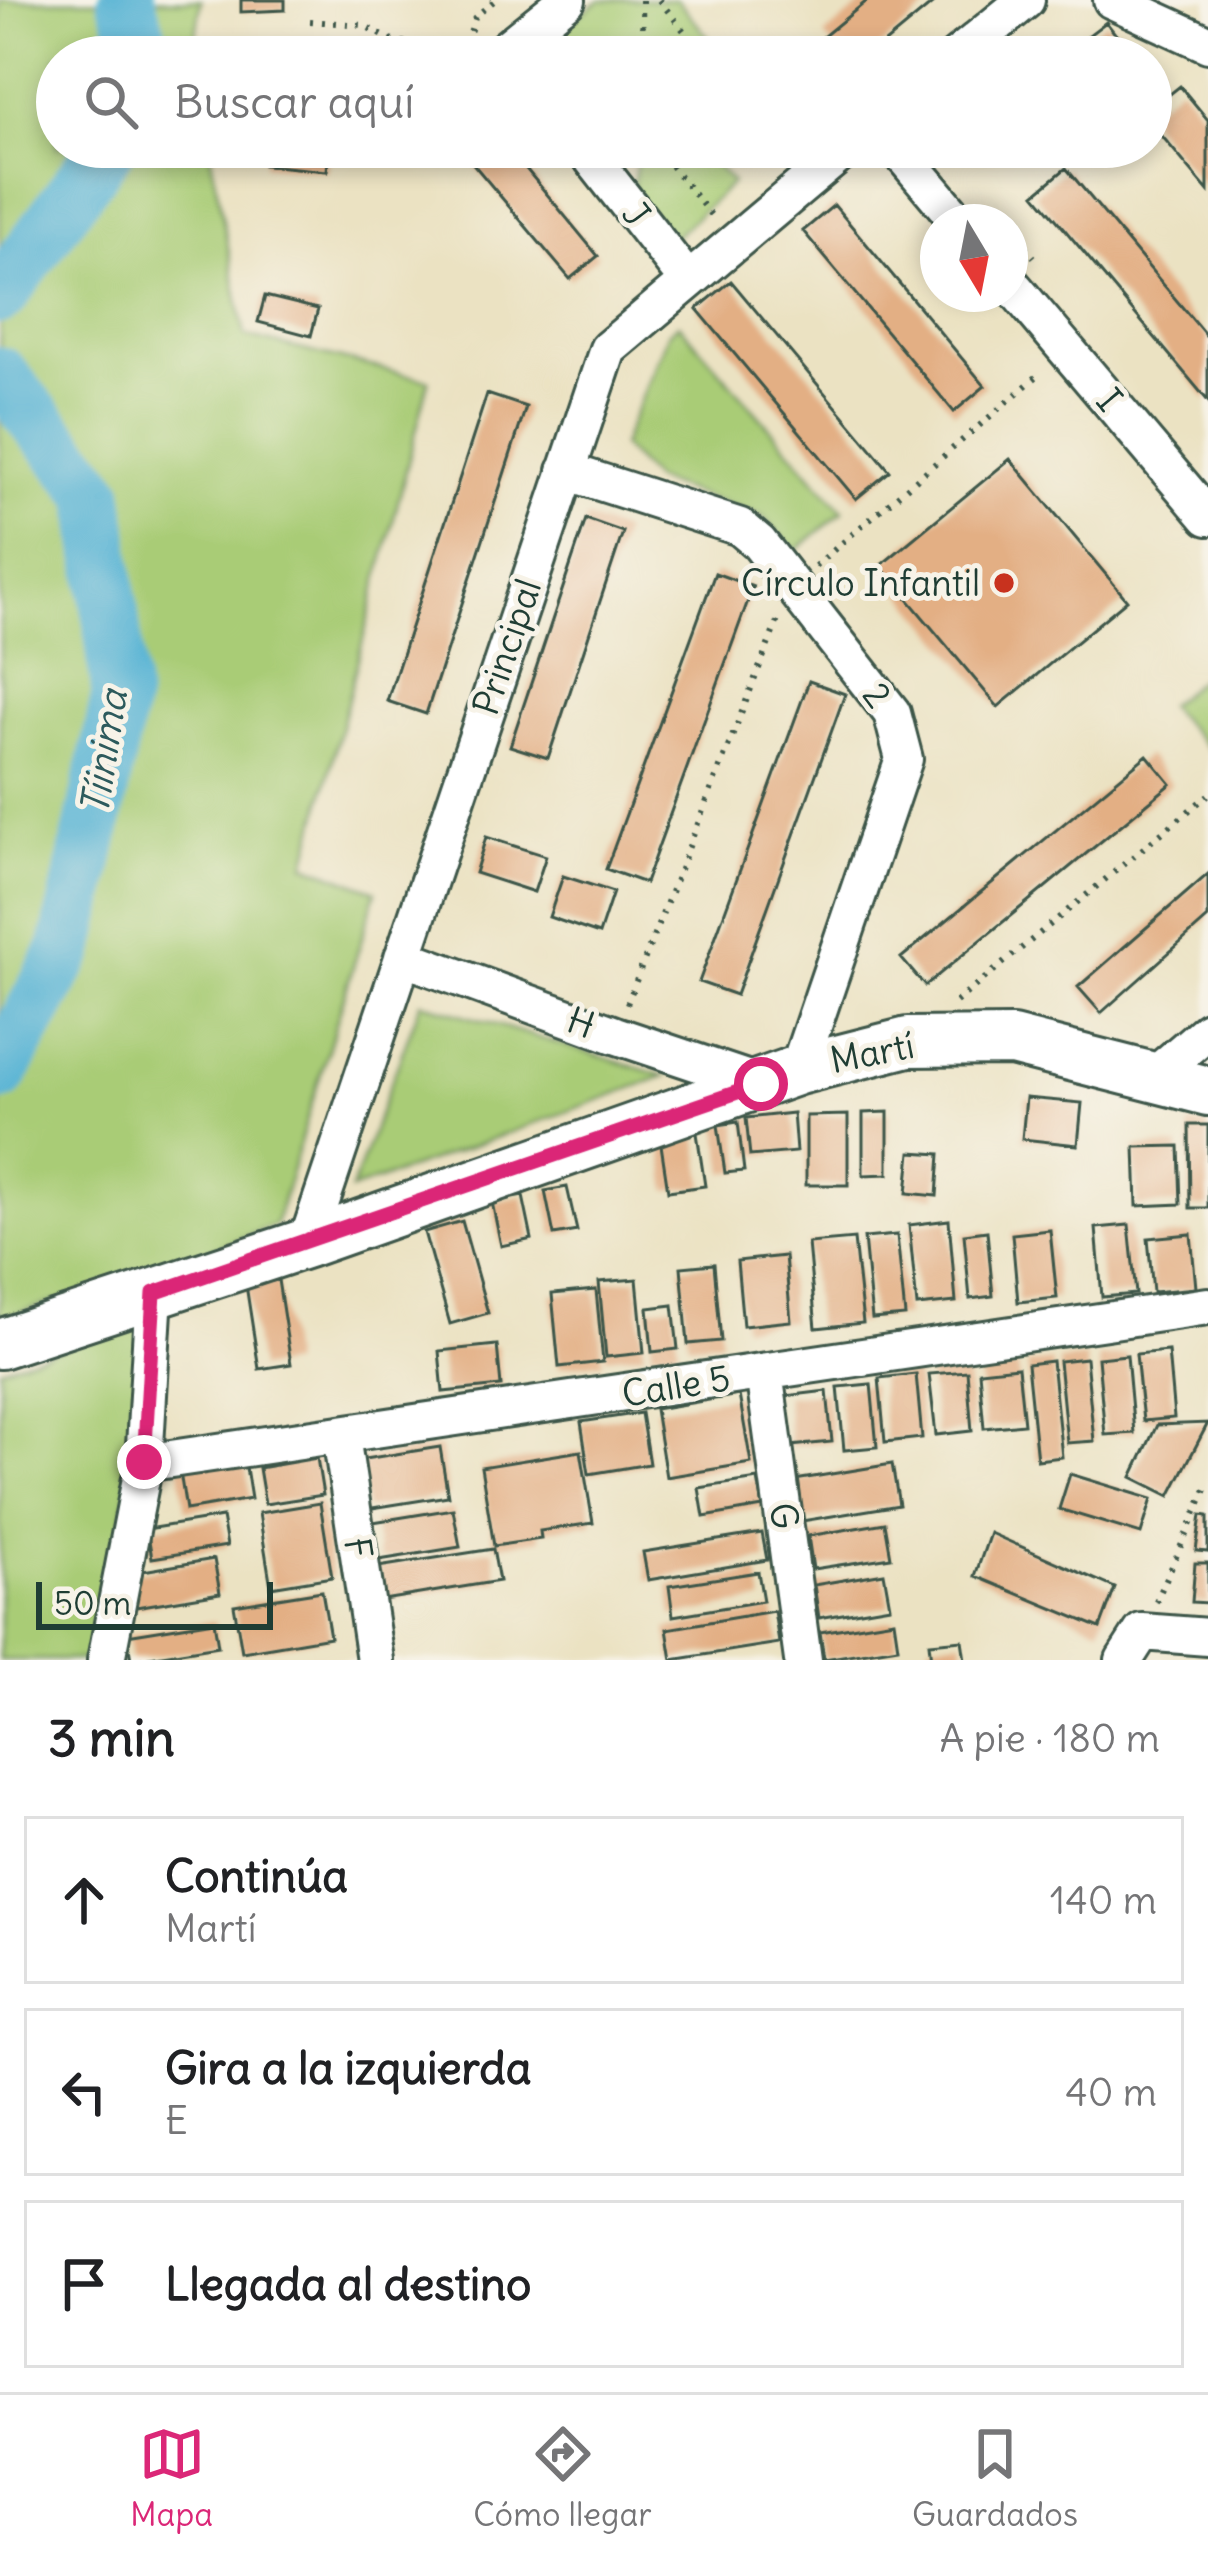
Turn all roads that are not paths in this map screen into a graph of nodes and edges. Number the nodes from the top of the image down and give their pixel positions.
1 (1026, 0) edge
2 (1112, 0) edge
3 (572, 17) edge
4 (533, 36) edge
5 (982, 36) edge
6 (1208, 44) edge
7 (599, 168) edge
8 (823, 168) edge
9 (914, 168) edge
10 (944, 204) edge
11 (688, 281) junction
12 (1028, 304) edge
13 (566, 471) junction
14 (1208, 518) edge
15 (403, 957) junction
16 (1208, 1030) edge
17 (779, 1077) junction
18 (1153, 1077) junction
19 (1208, 1091) edge
20 (307, 1243) junction
21 (154, 1293) junction
22 (1208, 1306) edge
23 (0, 1344) edge
24 (764, 1372) junction
25 (341, 1436) junction
26 (144, 1462) junction
27 (1208, 1637) edge
28 (1133, 1646) edge
29 (106, 1660) edge
30 (375, 1660) edge
31 (803, 1660) edge

1 - 5 street
2 - 6 street
3 - 4 street
7 - 11 street, J
8 - 11 street, Principal
9 - 10 street
11 - 13 street, Principal
12 - 14 street, I
13 - 15 street, Principal
13 - 17 street, 2
15 - 17 street, H
15 - 20 street, Principal
16 - 18 street
17 - 18 street, Martí
17 - 20 street, Martí
18 - 19 street, Martí
20 - 21 street, Martí
21 - 23 street, Martí
21 - 26 street
22 - 24 street, Calle 5
24 - 25 street, Calle 5
24 - 31 street, G
25 - 26 street, Calle 5
25 - 30 street, F
26 - 29 street
27 - 28 street

